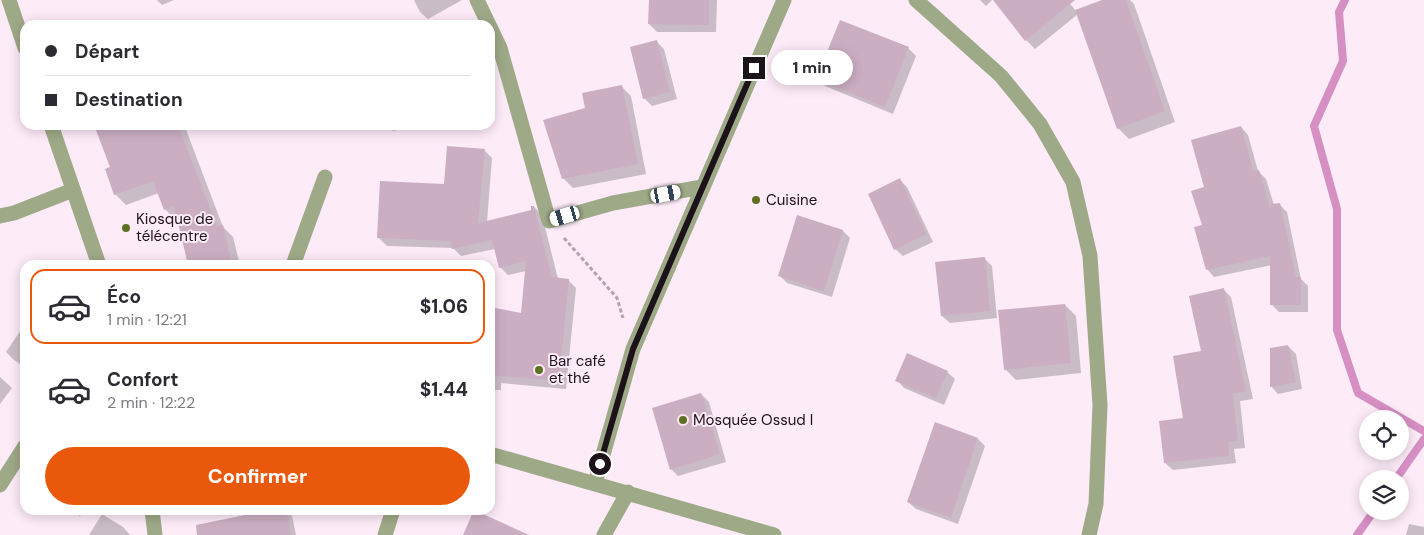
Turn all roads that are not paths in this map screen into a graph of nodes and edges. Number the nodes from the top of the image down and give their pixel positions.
1 (9, 0) edge
2 (477, 0) edge
3 (784, 0) edge
4 (916, 0) edge
5 (487, 20) edge
6 (20, 33) edge
7 (495, 37) edge
8 (53, 130) edge
9 (326, 176) dead end
10 (702, 187) junction
11 (73, 190) junction
12 (0, 216) edge
13 (97, 260) edge
14 (295, 260) edge
15 (20, 454) edge
16 (495, 455) edge
17 (595, 483) junction
18 (0, 485) edge
19 (628, 492) junction
20 (153, 515) edge
21 (391, 515) edge
22 (155, 535) edge
23 (385, 535) edge
24 (604, 535) edge
25 (774, 535) edge
26 (1089, 535) edge

1 - 6 street
2 - 5 street
3 - 10 street
4 - 26 street
7 - 10 street
8 - 11 street
9 - 14 street
10 - 17 street
11 - 12 street
11 - 13 street
15 - 18 street
16 - 17 street
17 - 19 street
19 - 24 street
19 - 25 street
20 - 22 street
21 - 23 street

